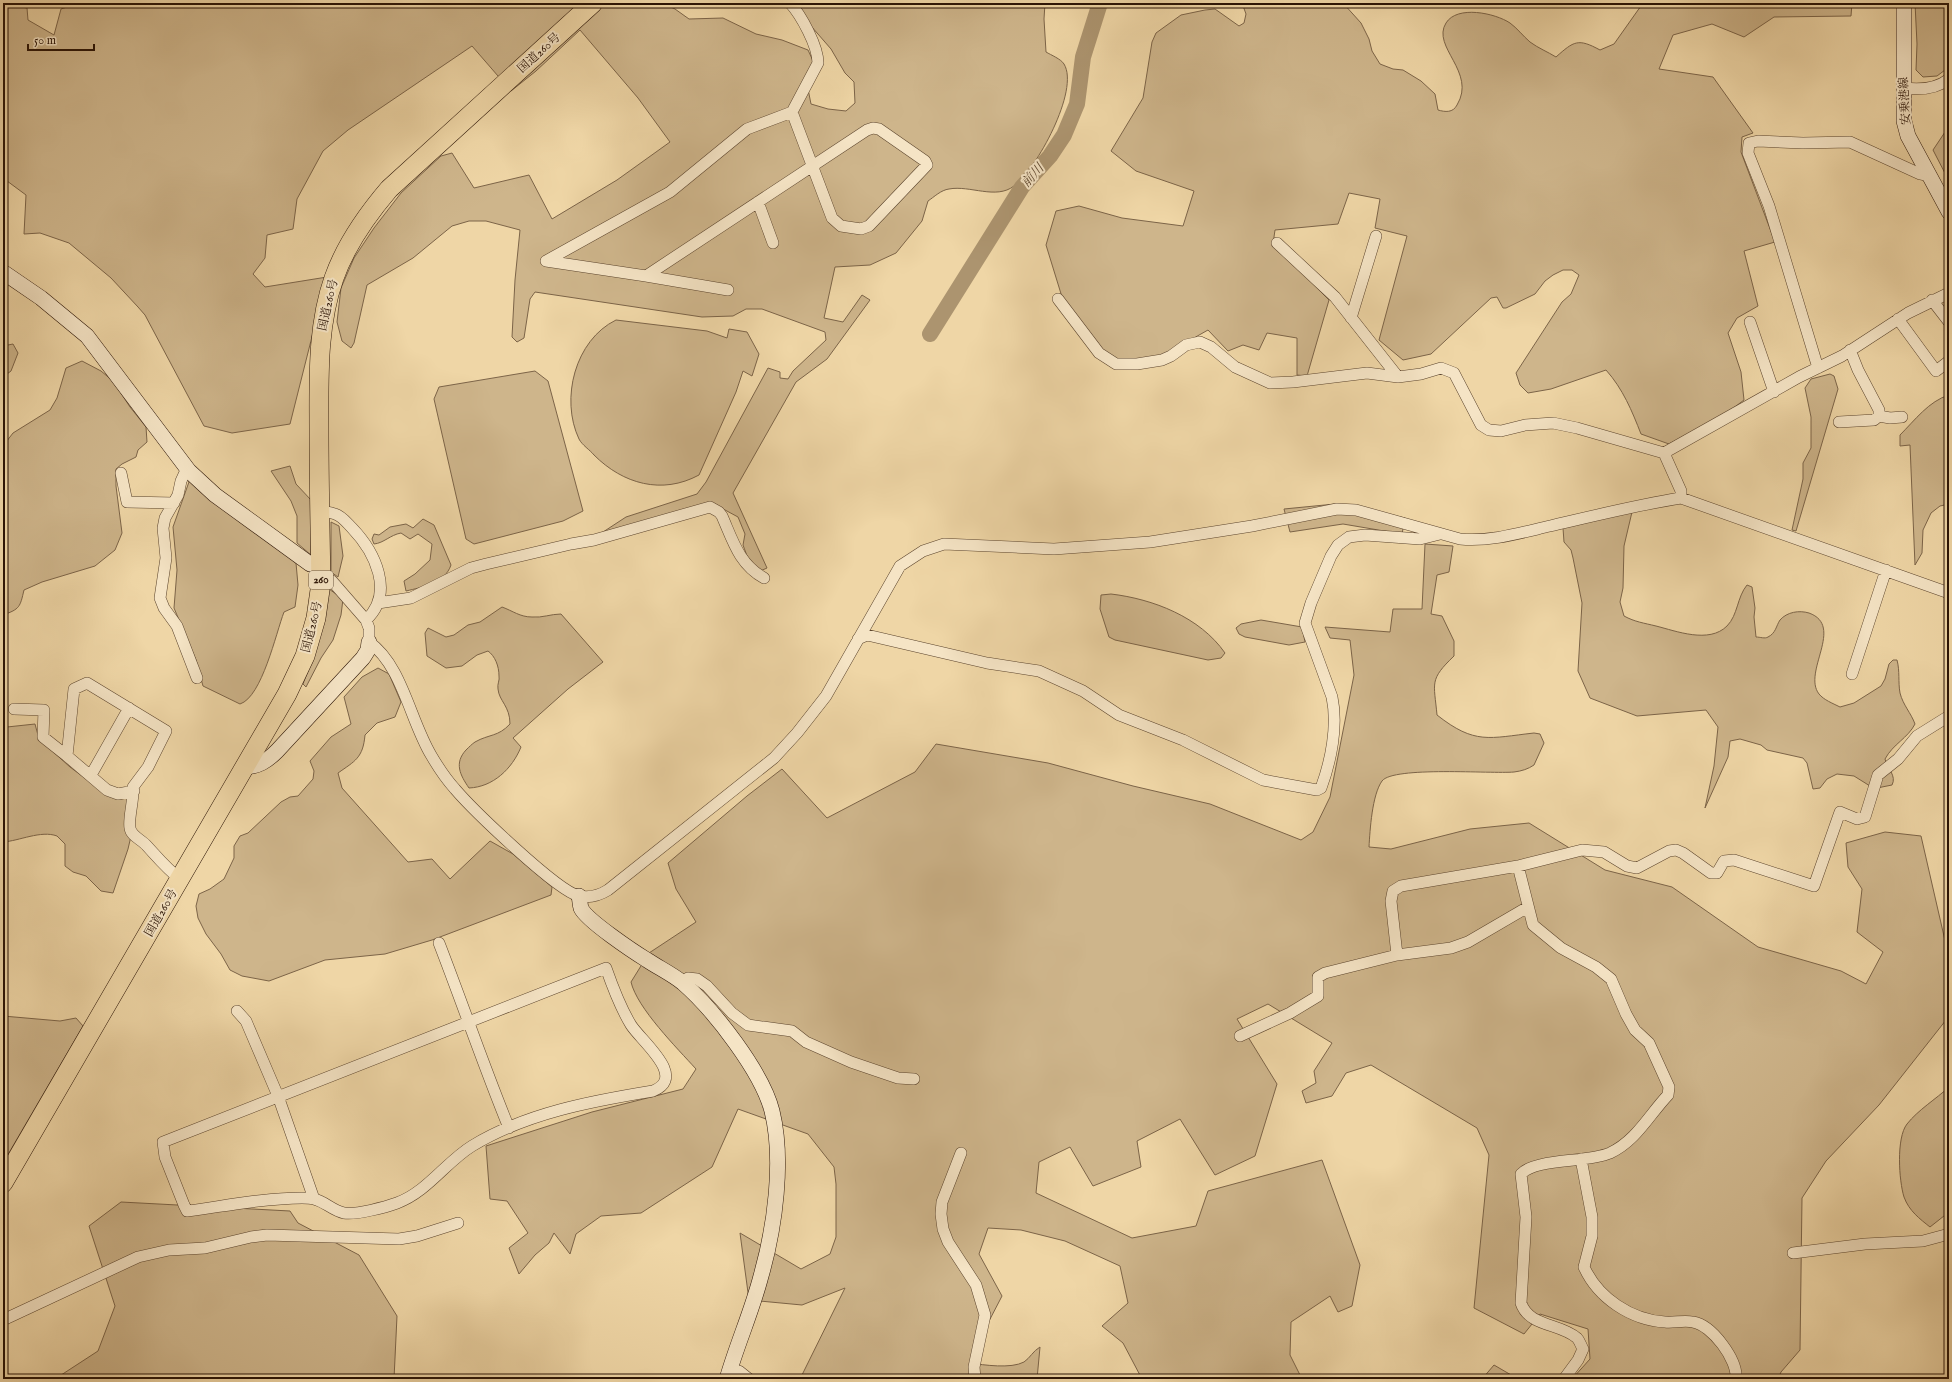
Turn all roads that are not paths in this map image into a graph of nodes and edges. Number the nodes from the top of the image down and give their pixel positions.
1 (593, 3) edge
2 (790, 3) edge
3 (1904, 3) edge
4 (1949, 80) edge
5 (1904, 88) junction
6 (792, 112) junction
7 (812, 167) junction
8 (1929, 176) junction
9 (758, 202) junction
10 (1949, 212) edge
11 (1376, 236) dead end
12 (773, 243) dead end
13 (1277, 243) dead end
14 (3, 272) edge
15 (646, 276) junction
16 (728, 290) dead end
17 (1949, 293) edge
18 (1058, 299) dead end
19 (1932, 300) junction
20 (1351, 318) junction
21 (1898, 319) junction
22 (1750, 322) dead end
23 (1949, 322) edge
24 (1850, 350) junction
25 (1949, 361) edge
26 (1818, 368) junction
27 (1398, 377) junction
28 (1774, 392) junction
29 (1880, 416) junction
30 (1902, 417) dead end
31 (1839, 422) dead end
32 (1664, 453) junction
33 (187, 468) junction
34 (121, 473) dead end
35 (1681, 498) junction
36 (174, 503) junction
37 (320, 511) junction
38 (1440, 534) junction
39 (310, 564) dead end
40 (1886, 570) junction
41 (764, 578) dead end
42 (332, 581) dead end
43 (1949, 592) edge
44 (378, 603) junction
45 (366, 620) junction
46 (858, 639) junction
47 (369, 642) junction
48 (1852, 674) dead end
49 (197, 678) dead end
50 (129, 708) junction
51 (14, 709) dead end
52 (1949, 716) edge
53 (67, 756) junction
54 (244, 767) junction
55 (91, 776) junction
56 (134, 791) junction
57 (1518, 866) junction
58 (180, 880) junction
59 (579, 896) junction
60 (1528, 906) junction
61 (439, 943) dead end
62 (1397, 955) junction
63 (682, 982) junction
64 (237, 1011) dead end
65 (469, 1021) junction
66 (1240, 1036) dead end
67 (914, 1079) dead end
68 (278, 1096) junction
69 (509, 1128) junction
70 (961, 1153) dead end
71 (1581, 1159) junction
72 (3, 1184) edge
73 (314, 1199) junction
74 (458, 1223) dead end
75 (1949, 1234) edge
76 (1793, 1253) dead end
77 (3, 1320) edge
78 (729, 1374) edge
79 (749, 1379) edge
80 (975, 1379) edge
81 (1564, 1379) edge
82 (1736, 1379) edge

1 - 37 highway, 国道260号 / 260
2 - 6 street
3 - 5 street, 安乗港線
4 - 5 street
5 - 8 street, 安乗港線
6 - 7 street
6 - 15 street
7 - 7 street
7 - 9 street
8 - 10 street, 安乗港線
8 - 26 street
9 - 12 street
9 - 15 street
11 - 20 street
13 - 20 street
14 - 33 street
15 - 16 street
17 - 19 street
18 - 27 street
19 - 21 street
19 - 23 street
20 - 27 street
21 - 24 street
21 - 25 street
22 - 28 street
24 - 26 street
24 - 29 street
26 - 28 street
27 - 32 street
28 - 32 street
29 - 30 street
29 - 31 street
32 - 35 street
33 - 36 street
33 - 39 street
34 - 36 street
35 - 38 street
35 - 40 street
36 - 49 street
37 - 44 street
37 - 54 highway, 国道260号 / 260
38 - 46 street
38 - 46 street
40 - 43 street
40 - 48 street
41 - 44 street
42 - 45 street
44 - 45 street
45 - 47 street
46 - 59 street
47 - 54 street
47 - 59 street
50 - 53 street
50 - 55 street
50 - 56 street
51 - 53 street
52 - 57 street
53 - 55 street
54 - 58 highway, 国道260号 / 260
55 - 56 street
56 - 58 street
57 - 60 street
57 - 62 street
58 - 72 highway, 国道260号 / 260
59 - 63 street
60 - 62 street
60 - 71 street
61 - 65 street
62 - 66 street
63 - 67 street
63 - 78 street
64 - 68 street
65 - 68 street
65 - 69 street
65 - 69 street
68 - 73 street
68 - 73 street
69 - 73 street
70 - 80 street
71 - 81 street
71 - 82 street
74 - 77 street
75 - 76 street
78 - 79 street

